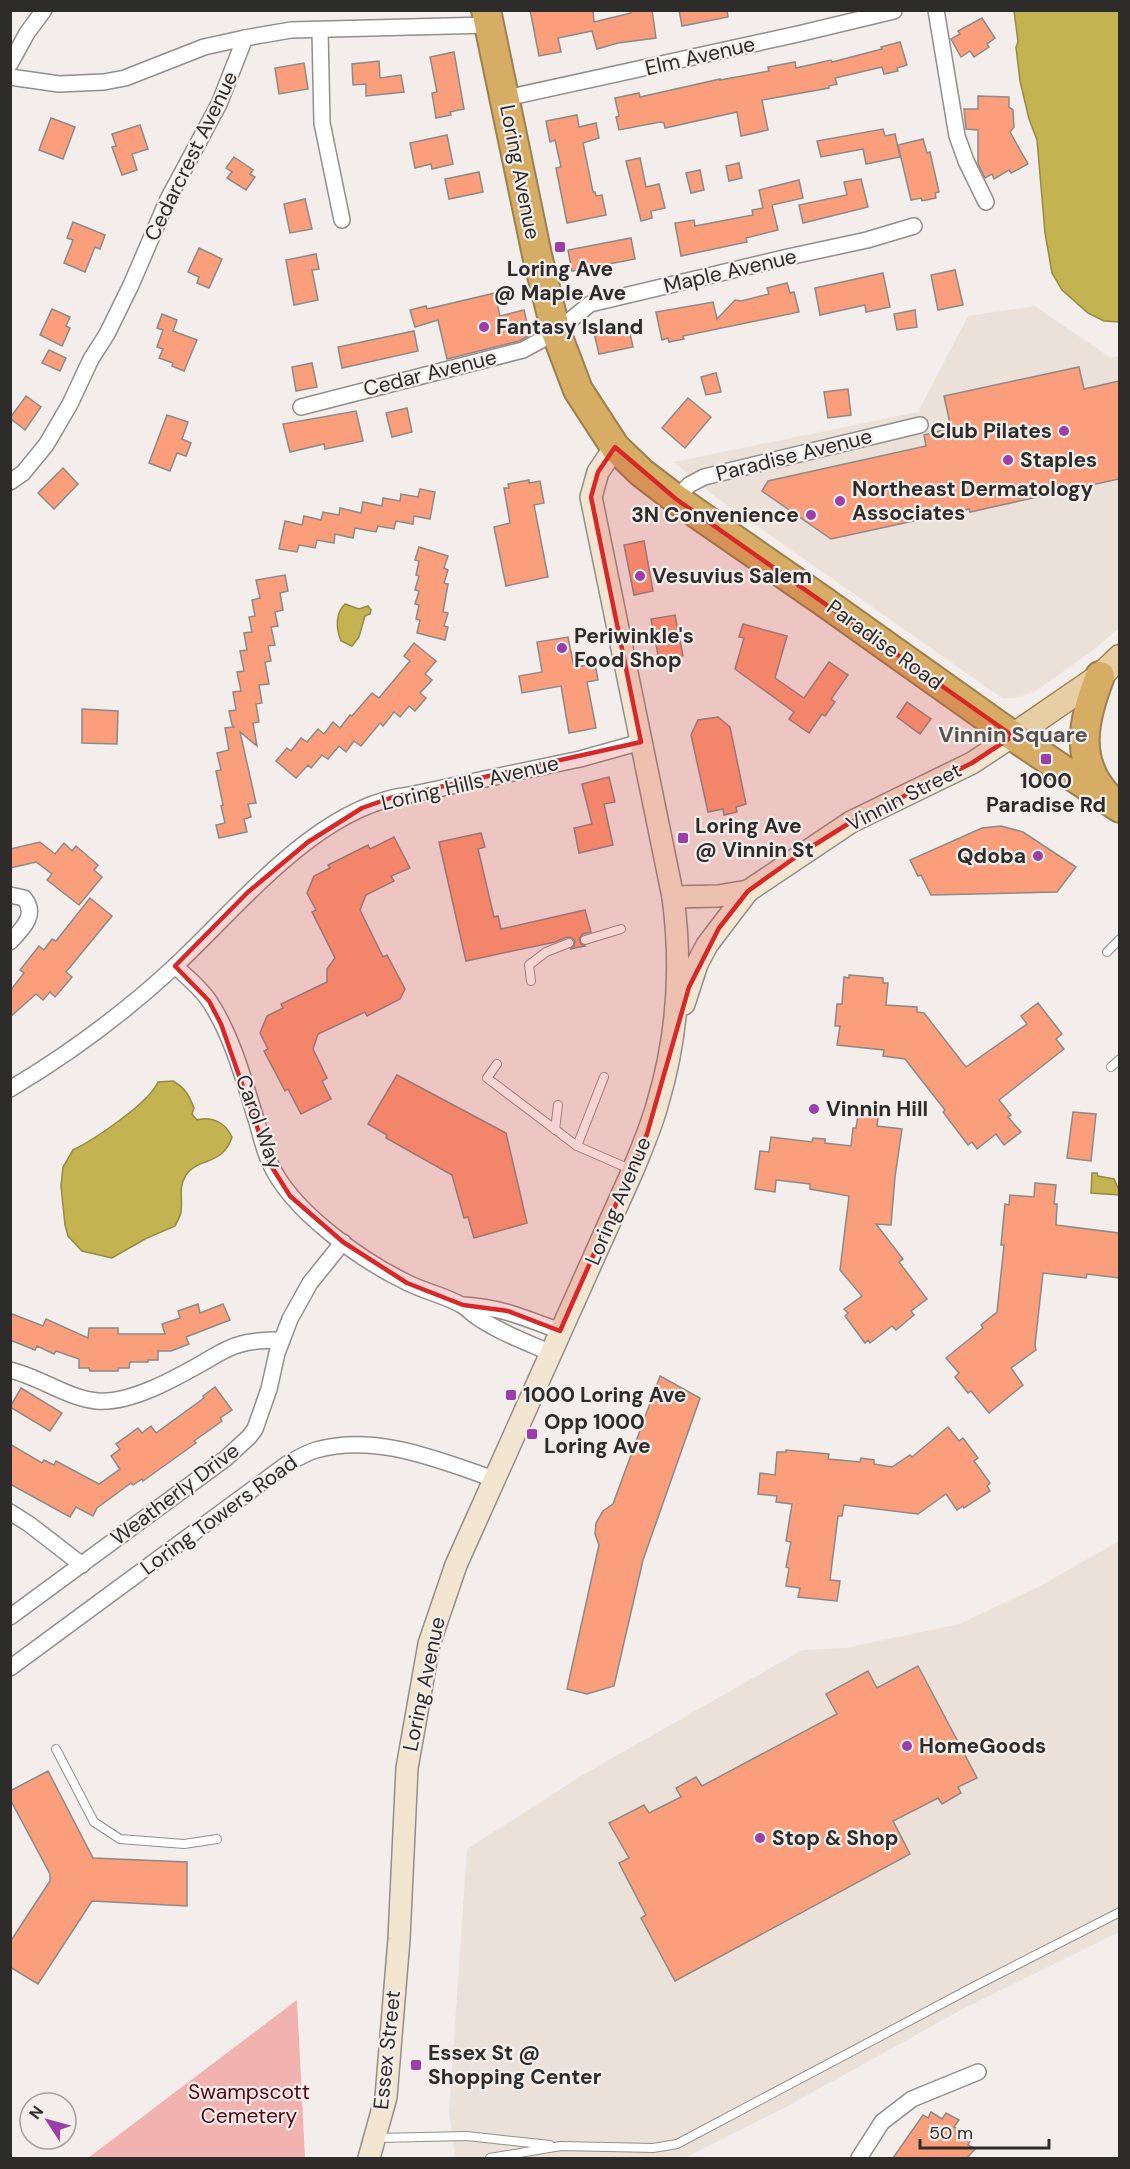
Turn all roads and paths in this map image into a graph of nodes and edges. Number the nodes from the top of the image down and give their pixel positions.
1 (44, 10) edge
2 (936, 10) edge
3 (894, 11) edge
4 (488, 18) edge
5 (320, 30) junction
6 (245, 38) junction
7 (10, 64) edge
8 (10, 77) edge
9 (506, 98) junction
10 (986, 202) dead end
11 (342, 220) dead end
12 (914, 226) dead end
13 (556, 332) junction
14 (301, 406) dead end
15 (920, 425) dead end
16 (615, 447) junction
17 (10, 482) edge
18 (676, 499) junction
19 (1110, 667) edge
20 (1013, 736) junction
21 (641, 742) junction
22 (1118, 807) edge
23 (748, 891) junction
24 (10, 895) edge
25 (673, 897) junction
26 (621, 928) dead end
27 (1119, 939) edge
28 (585, 940) dead end
29 (10, 942) edge
30 (569, 943) dead end
31 (1107, 952) dead end
32 (175, 966) junction
33 (531, 981) dead end
34 (672, 1045) junction
35 (1119, 1059) edge
36 (497, 1064) dead end
37 (1111, 1067) dead end
38 (604, 1077) dead end
39 (10, 1089) edge
40 (558, 1105) dead end
41 (555, 1130) junction
42 (577, 1146) junction
43 (633, 1170) junction
44 (343, 1242) junction
45 (463, 1305) junction
46 (560, 1331) junction
47 (282, 1340) junction
48 (551, 1353) junction
49 (10, 1370) edge
50 (494, 1479) junction
51 (10, 1512) edge
52 (82, 1565) junction
53 (10, 1617) edge
54 (10, 1668) edge
55 (56, 1749) dead end
56 (218, 1839) dead end
57 (1119, 1912) edge
58 (399, 1939) joint
59 (978, 2072) dead end
60 (376, 2138) junction
61 (561, 2146) junction
62 (369, 2158) edge
63 (490, 2158) edge
64 (859, 2158) edge

1 - 7 street
2 - 10 street
3 - 9 street, Elm Avenue
4 - 5 street
4 - 9 highway, Loring Avenue
5 - 6 street
5 - 11 street
6 - 8 street
6 - 17 street, Cedarcrest Avenue
9 - 13 highway, Loring Avenue
12 - 13 street, Maple Avenue
13 - 14 street, Cedar Avenue
13 - 16 highway, Paradise Road
15 - 18 street, Paradise Avenue
16 - 18 highway, Paradise Road
16 - 21 main road, Loring Avenue
18 - 20 highway, Paradise Road
19 - 20 main road, Vinnin Street
19 - 22 highway
20 - 22 highway, Paradise Road
20 - 23 main road, Vinnin Street
21 - 25 main road, Loring Avenue
21 - 32 street, Loring Hills Avenue
23 - 25 main road, Vinnin Street
23 - 34 main road
24 - 29 street
25 - 34 main road, Loring Avenue
26 - 28 lane
27 - 31 lane
30 - 33 lane
32 - 39 street, Loring Hills Avenue
32 - 44 street, Carol Way
34 - 43 main road, Loring Avenue
35 - 37 lane
36 - 41 lane
38 - 42 lane
40 - 41 lane
41 - 42 lane
42 - 43 lane
43 - 46 main road, Loring Avenue
44 - 45 street, Carol Way
44 - 47 street, Weatherly Drive
45 - 46 street, Carol Way
45 - 48 street, Carol Way
46 - 48 main road, Loring Avenue
47 - 49 street
47 - 52 street, Weatherly Drive
48 - 50 main road, Loring Avenue
50 - 54 street, Loring Towers Road
50 - 58 main road, Loring Avenue
51 - 52 street
52 - 53 street, Weatherly Drive
55 - 56 lane
57 - 61 lane
58 - 60 main road, Essex Street
59 - 64 street
60 - 61 lane
60 - 62 main road, Essex Street
61 - 63 lane

